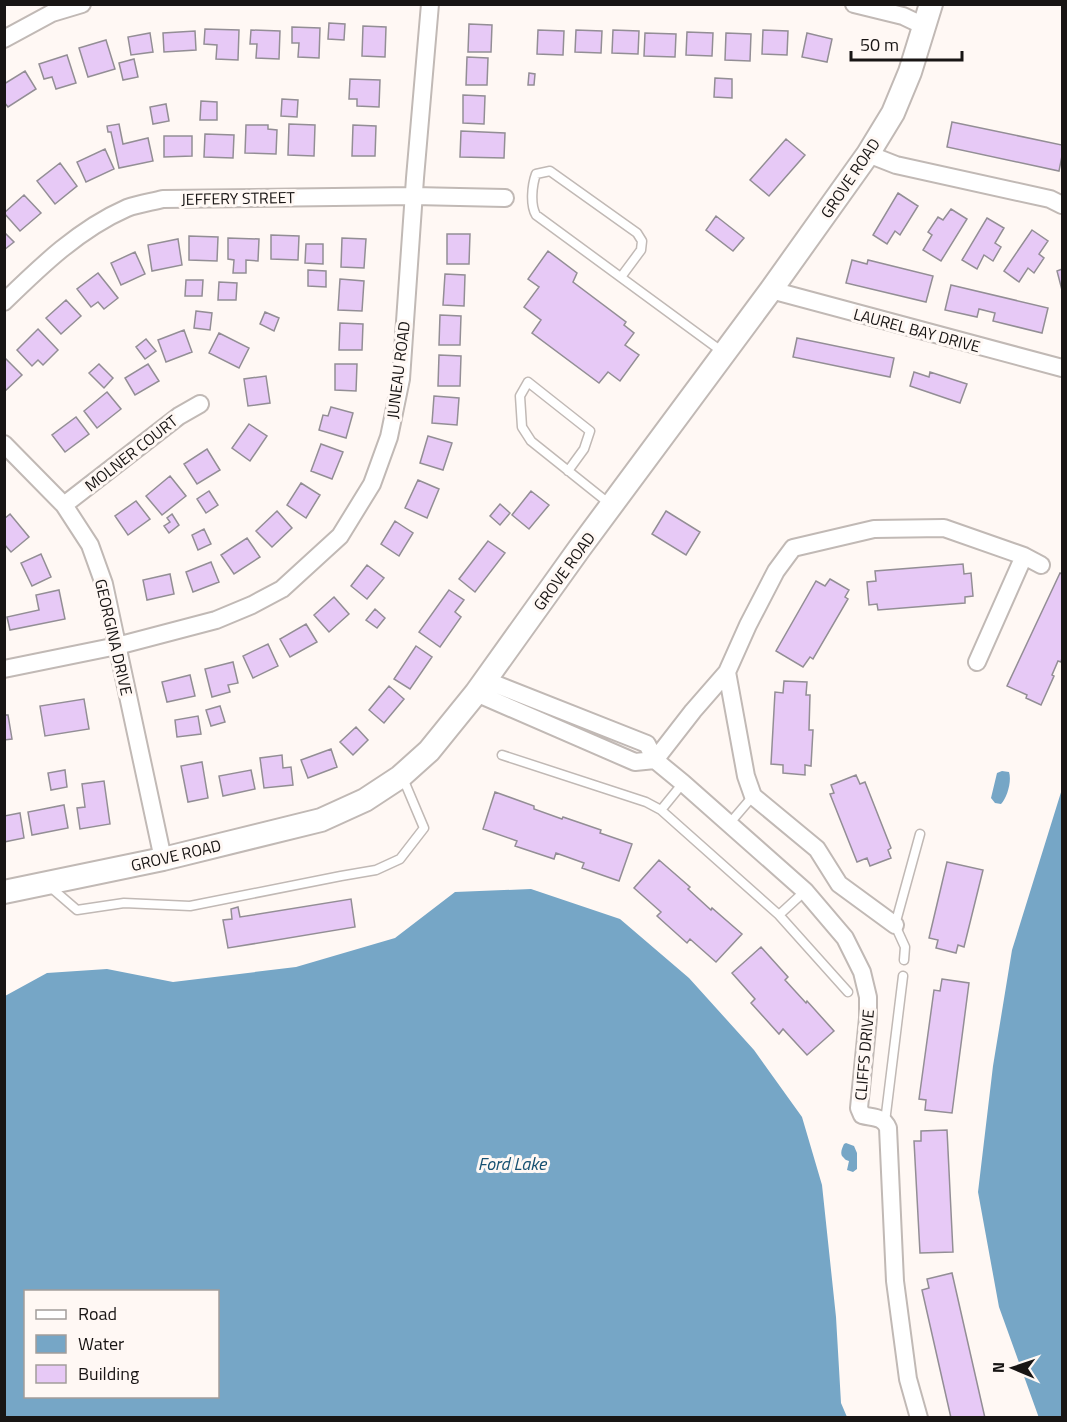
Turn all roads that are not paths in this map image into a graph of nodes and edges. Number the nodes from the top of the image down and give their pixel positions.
1 (82, 4) edge
2 (430, 4) edge
3 (854, 4) edge
4 (927, 15) edge
5 (4, 39) edge
6 (868, 154) junction
7 (414, 196) junction
8 (505, 198) dead end
9 (1062, 205) edge
10 (621, 277) junction
11 (771, 290) junction
12 (4, 302) edge
13 (724, 354) junction
14 (1062, 368) edge
15 (200, 404) dead end
16 (4, 444) edge
17 (568, 471) junction
18 (64, 505) junction
19 (611, 505) junction
20 (1024, 556) junction
21 (1041, 565) dead end
22 (117, 646) junction
23 (977, 662) dead end
24 (4, 669) edge
25 (727, 672) junction
26 (481, 687) junction
27 (502, 755) dead end
28 (655, 760) junction
29 (402, 776) junction
30 (683, 783) junction
31 (753, 796) junction
32 (661, 810) junction
33 (729, 824) junction
34 (920, 834) dead end
35 (163, 860) junction
36 (45, 883) junction
37 (805, 891) junction
38 (4, 892) edge
39 (779, 915) junction
40 (895, 925) junction
41 (904, 960) dead end
42 (903, 976) dead end
43 (848, 992) dead end
44 (885, 1122) junction
45 (919, 1418) edge

1 - 5 street
2 - 7 street, JUNEAU ROAD
3 - 4 street
4 - 6 main road, GROVE ROAD
6 - 9 street
6 - 11 main road, GROVE ROAD
7 - 8 street, JEFFERY STREET
7 - 12 street, JEFFERY STREET
7 - 22 street, JUNEAU ROAD
10 - 10 lane
10 - 13 lane
11 - 13 main road, GROVE ROAD
11 - 14 street, LAUREL BAY DRIVE
13 - 19 main road, GROVE ROAD
15 - 18 street, MOLNER COURT
16 - 18 street, GEORGINA DRIVE
17 - 17 lane
17 - 19 lane
18 - 22 street, GEORGINA DRIVE
19 - 26 main road, GROVE ROAD
20 - 21 street
20 - 23 street
20 - 25 street
22 - 24 street, JUNEAU ROAD
22 - 35 street, GEORGINA DRIVE
25 - 28 street
25 - 31 street
26 - 28 street
26 - 29 main road, GROVE ROAD
27 - 32 lane
28 - 30 street, CLIFFS DRIVE
29 - 35 main road, GROVE ROAD
29 - 36 lane
30 - 32 lane
30 - 33 street, CLIFFS DRIVE
31 - 33 lane
31 - 40 street
32 - 39 lane
33 - 37 street, CLIFFS DRIVE
34 - 40 lane
35 - 36 main road, GROVE ROAD
36 - 38 main road, GROVE ROAD
37 - 39 lane
37 - 44 street, CLIFFS DRIVE
39 - 43 lane
40 - 41 lane
42 - 44 lane
44 - 45 street

